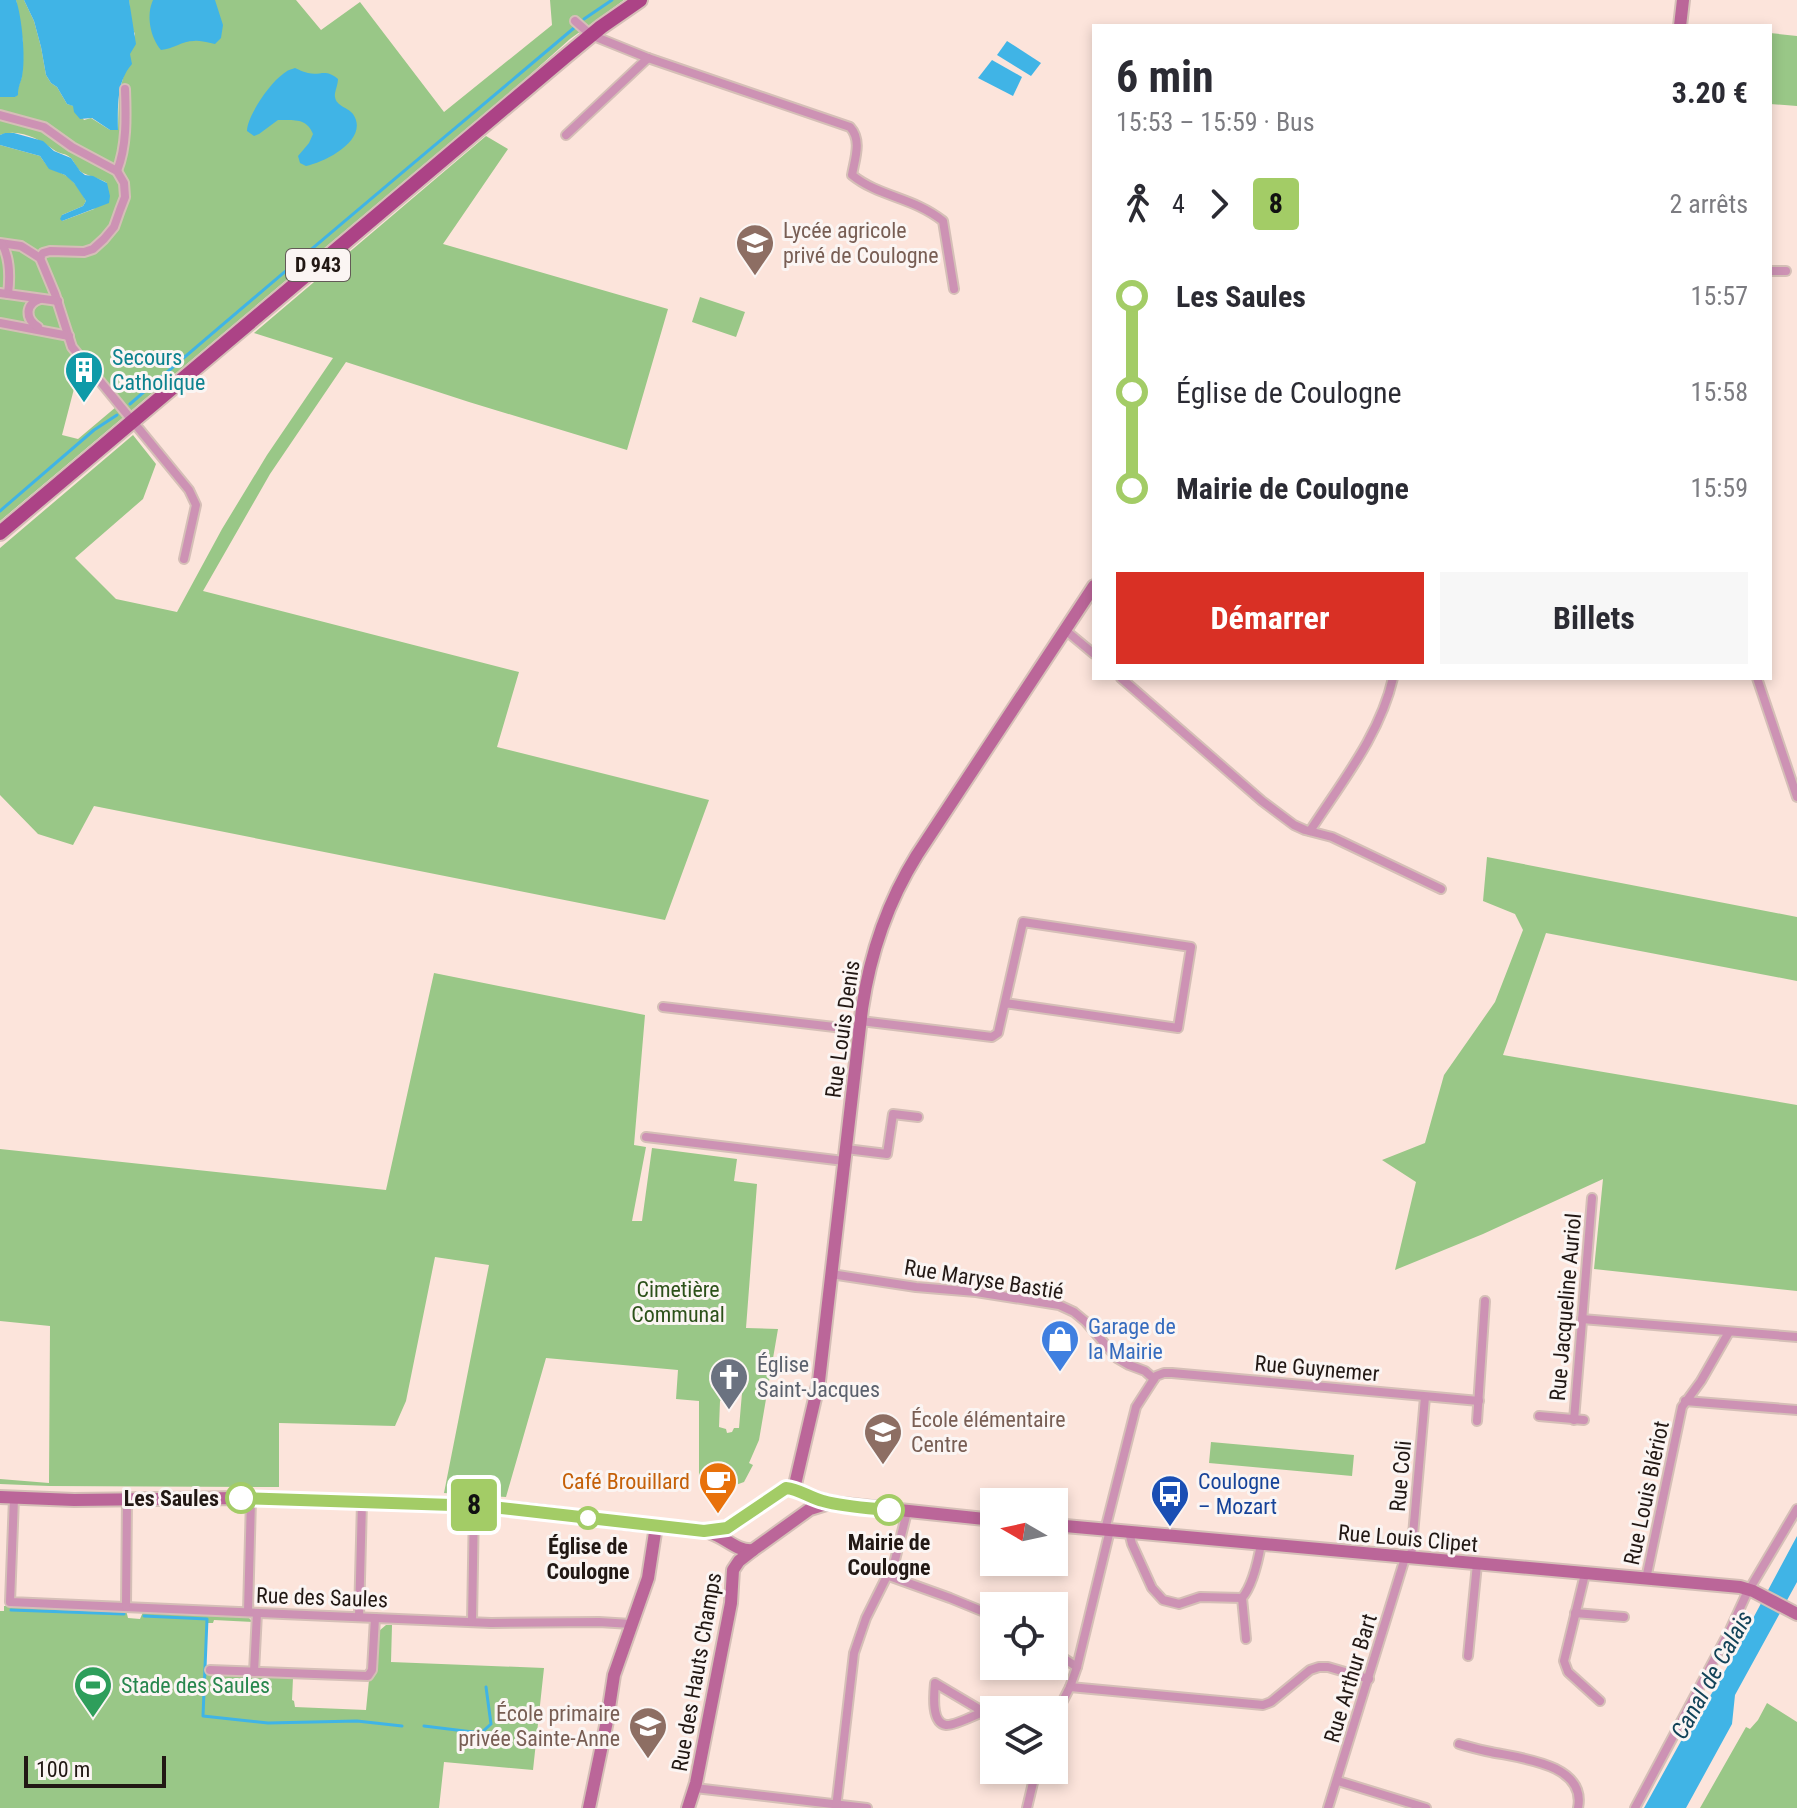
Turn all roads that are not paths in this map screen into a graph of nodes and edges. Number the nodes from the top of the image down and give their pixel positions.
1 (640, 0) edge
2 (1683, 0) edge
3 (575, 21) dead end
4 (1680, 24) edge
5 (591, 35) junction
6 (648, 58) junction
7 (125, 89) dead end
8 (0, 115) edge
9 (566, 135) dead end
10 (117, 171) junction
11 (1, 244) edge
12 (21, 246) junction
13 (50, 251) junction
14 (40, 258) junction
15 (1772, 271) edge
16 (1786, 271) dead end
17 (954, 289) dead end
18 (4, 293) edge
19 (41, 299) junction
20 (58, 301) junction
21 (0, 323) edge
22 (45, 330) junction
23 (69, 336) junction
24 (133, 421) junction
25 (0, 533) edge
26 (184, 559) dead end
27 (1092, 589) edge
28 (1064, 628) junction
29 (1092, 652) edge
30 (1123, 680) edge
31 (1393, 680) edge
32 (1758, 680) edge
33 (1797, 797) edge
34 (1310, 831) junction
35 (1441, 889) dead end
36 (1005, 1003) junction
37 (663, 1007) dead end
38 (860, 1026) junction
39 (918, 1117) dead end
40 (646, 1137) dead end
41 (845, 1155) junction
42 (1592, 1198) dead end
43 (831, 1274) junction
44 (1485, 1301) dead end
45 (1582, 1319) junction
46 (1729, 1332) junction
47 (1797, 1337) edge
48 (1154, 1379) junction
49 (1425, 1397) junction
50 (1479, 1401) junction
51 (1685, 1401) junction
52 (1797, 1410) edge
53 (1539, 1416) dead end
54 (1477, 1421) dead end
55 (797, 1491) junction
56 (0, 1497) edge
57 (14, 1498) junction
58 (127, 1499) junction
59 (251, 1499) junction
60 (362, 1502) junction
61 (833, 1503) junction
62 (474, 1505) junction
63 (1797, 1509) edge
64 (907, 1512) junction
65 (802, 1515) junction
66 (980, 1519) edge
67 (734, 1524) junction
68 (656, 1526) junction
69 (1068, 1526) edge
70 (1108, 1530) junction
71 (704, 1531) junction
72 (1129, 1532) junction
73 (1261, 1544) junction
74 (735, 1545) junction
75 (753, 1550) junction
76 (1408, 1558) junction
77 (1477, 1564) junction
78 (1585, 1574) junction
79 (889, 1576) junction
80 (1646, 1579) junction
81 (1754, 1591) junction
82 (1242, 1598) junction
83 (126, 1606) junction
84 (980, 1610) edge
85 (252, 1612) junction
86 (1575, 1613) junction
87 (1797, 1614) edge
88 (359, 1617) junction
89 (1624, 1617) dead end
90 (375, 1618) junction
91 (472, 1622) junction
92 (631, 1624) junction
93 (1246, 1639) dead end
94 (1468, 1656) dead end
95 (1068, 1661) edge
96 (1077, 1667) junction
97 (210, 1670) dead end
98 (254, 1672) junction
99 (1369, 1679) junction
100 (1070, 1687) junction
101 (1065, 1696) edge
102 (1600, 1701) dead end
103 (983, 1712) joint
104 (1459, 1744) dead end
105 (1338, 1781) junction
106 (1033, 1784) edge
107 (695, 1788) junction
108 (836, 1806) edge
109 (589, 1808) edge
110 (688, 1808) edge
111 (867, 1808) edge
112 (1027, 1808) edge
113 (1328, 1808) edge
114 (1426, 1808) edge
115 (1578, 1808) edge
116 (1635, 1808) edge

1 - 5 main road, D 943
2 - 4 street
3 - 5 street
5 - 6 street
5 - 24 main road, D 943
6 - 9 street
6 - 17 street
7 - 10 street
8 - 10 street
10 - 13 street
11 - 12 street
11 - 18 street
12 - 13 street
12 - 14 street
13 - 14 street
14 - 20 street
15 - 16 street
18 - 19 street
19 - 20 street
19 - 22 street
20 - 23 street
21 - 22 street
22 - 23 street
23 - 24 street
24 - 25 main road, D 943
24 - 26 street
27 - 28 street, Rue Louis Denis
28 - 29 street
28 - 38 street, Rue Louis Denis
30 - 34 street
31 - 34 street
32 - 33 street
34 - 35 street
36 - 36 street
36 - 38 street
37 - 38 street
38 - 41 street, Rue Louis Denis
39 - 41 street
40 - 41 street
41 - 43 street, Rue Louis Denis
42 - 45 street, Rue Jacqueline Auriol
43 - 48 street, Rue Maryse Bastié
43 - 55 street, Rue Louis Denis
44 - 50 street
45 - 46 street
45 - 53 street, Rue Jacqueline Auriol
46 - 47 street
46 - 51 street, Rue Louis Blériot
48 - 49 street, Rue Guynemer
48 - 70 street
49 - 50 street, Rue Guynemer
49 - 76 street, Rue Coli
50 - 54 street
51 - 52 street
51 - 80 street, Rue Louis Blériot
55 - 61 street
55 - 65 street, Rue Louis Denis
55 - 67 street
56 - 57 street
57 - 58 street
57 - 83 street, Rue des Saules
58 - 59 street
58 - 83 street
59 - 60 street
59 - 85 street
60 - 62 street
60 - 88 street
61 - 64 street
61 - 65 street
62 - 68 street
62 - 91 street
63 - 81 street
64 - 66 street
64 - 79 street
65 - 75 street
67 - 71 street
67 - 74 street
68 - 71 street
68 - 92 street
69 - 70 street, Rue Louis Clipet
70 - 72 street, Rue Louis Clipet
70 - 96 street
71 - 74 street
72 - 73 street, Rue Louis Clipet
72 - 82 street
73 - 76 street, Rue Louis Clipet
73 - 82 street
74 - 75 street
75 - 107 street, Rue des Hauts Champs
76 - 77 street, Rue Louis Clipet
76 - 99 street, Rue Arthur Bart
77 - 78 street, Rue Louis Clipet
77 - 94 street
78 - 80 street, Rue Louis Clipet
78 - 86 street
79 - 84 street
79 - 108 street
80 - 81 street, Rue Louis Clipet
81 - 87 street
81 - 116 street
82 - 93 street
83 - 85 street, Rue des Saules
85 - 88 street, Rue des Saules
85 - 98 street
86 - 89 street
86 - 102 street
88 - 90 street, Rue des Saules
90 - 91 street, Rue des Saules
90 - 98 street
91 - 92 street, Rue des Saules
92 - 109 street
95 - 96 street
96 - 100 street
97 - 98 street
99 - 100 street
99 - 105 street, Rue Arthur Bart
100 - 101 street
103 - 103 street
104 - 115 street
105 - 113 street, Rue Arthur Bart
105 - 114 street
106 - 112 street
107 - 108 street
107 - 110 street, Rue des Hauts Champs
108 - 111 street

